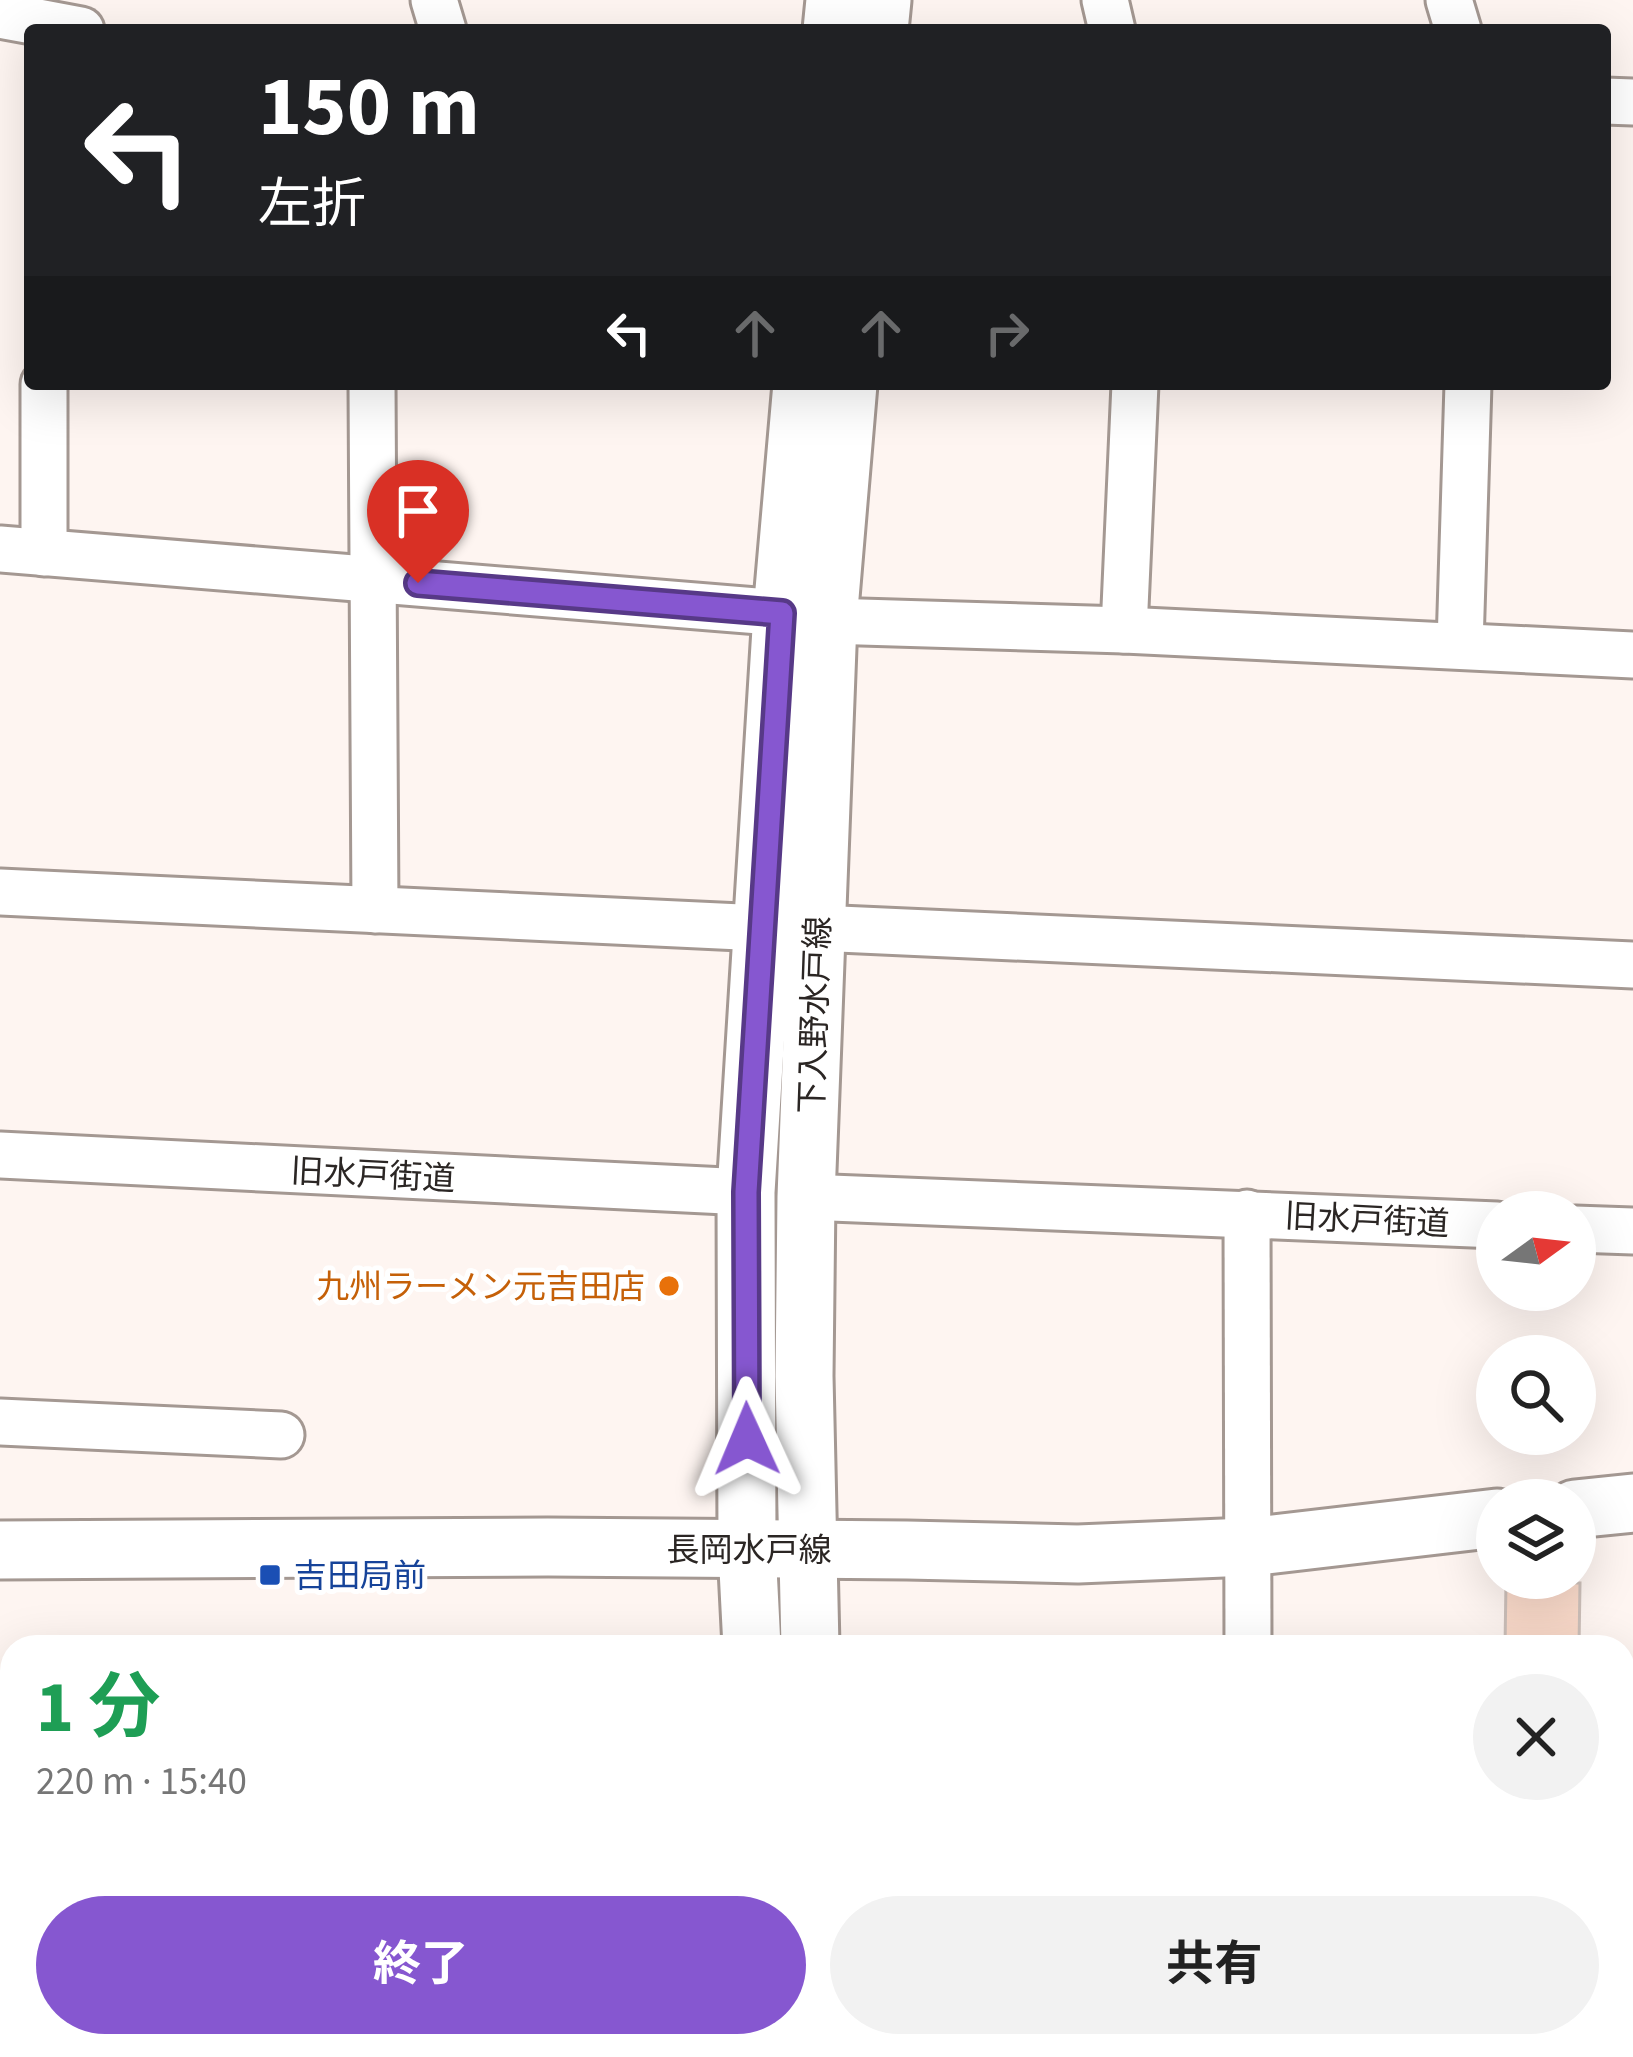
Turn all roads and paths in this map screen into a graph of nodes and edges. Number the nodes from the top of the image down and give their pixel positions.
1 (0, 15) edge
2 (49, 24) edge
3 (43, 390) edge
4 (372, 390) edge
5 (802, 390) edge
6 (847, 390) edge
7 (1136, 390) edge
8 (1468, 390) edge
9 (22, 551) edge
10 (373, 579) junction
11 (805, 617) junction
12 (1124, 629) junction
13 (1460, 645) junction
14 (1633, 655) edge
15 (0, 892) edge
16 (375, 910) junction
17 (790, 928) junction
18 (1633, 965) edge
19 (0, 1155) edge
20 (746, 1192) junction
21 (806, 1197) junction
22 (1247, 1213) junction
23 (1476, 1224) edge
24 (1596, 1229) edge
25 (1633, 1231) edge
26 (0, 1422) edge
27 (281, 1435) dead end
28 (1633, 1503) edge
29 (1596, 1507) edge
30 (1476, 1520) edge
31 (1248, 1547) junction
32 (747, 1549) junction
33 (0, 1550) edge
34 (807, 1550) junction
35 (751, 1635) edge
36 (810, 1635) edge
37 (1248, 1635) edge

1 - 2 street
3 - 9 street
4 - 10 street
5 - 11 main road, 下入野水戸線
6 - 11 main road, 下入野水戸線
7 - 12 street
8 - 13 street
9 - 10 street
10 - 11 street
10 - 16 street
11 - 12 street
11 - 17 main road, 下入野水戸線
12 - 13 street
13 - 14 street
15 - 16 street
16 - 17 street
17 - 18 street
17 - 20 main road, 下入野水戸線
17 - 21 main road, 下入野水戸線
19 - 20 street, 旧水戸街道
20 - 32 main road, 下入野水戸線
21 - 22 street, 旧水戸街道
21 - 34 main road, 下入野水戸線
22 - 23 street, 旧水戸街道
22 - 31 street
24 - 25 street
26 - 27 street
28 - 29 main road
30 - 31 main road, 長岡水戸線
31 - 34 main road, 長岡水戸線
31 - 37 street
32 - 33 main road, 長岡水戸線
32 - 34 main road, 長岡水戸線
32 - 35 main road, 下入野水戸線
34 - 36 main road, 下入野水戸線

